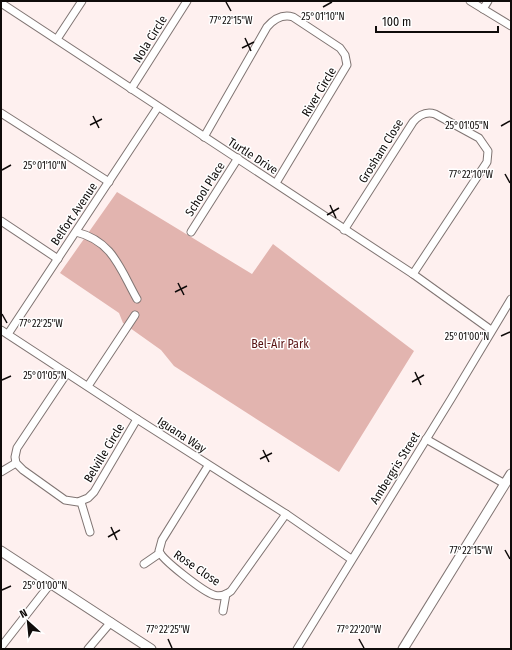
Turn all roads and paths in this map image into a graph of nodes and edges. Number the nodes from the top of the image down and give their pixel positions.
1 (82, 1) edge
2 (187, 1) edge
3 (470, 1) edge
4 (488, 1) edge
5 (1, 3) edge
6 (483, 9) junction
7 (511, 26) edge
8 (57, 39) junction
9 (131, 89) junction
10 (158, 107) junction
11 (1, 113) edge
12 (204, 137) junction
13 (238, 158) junction
14 (108, 182) junction
15 (276, 183) junction
16 (1, 222) edge
17 (344, 230) junction
18 (76, 232) junction
19 (190, 232) dead end
20 (58, 258) junction
21 (413, 274) junction
22 (137, 299) dead end
23 (511, 299) edge
24 (135, 315) dead end
25 (1, 330) edge
26 (492, 330) junction
27 (8, 334) junction
28 (67, 373) junction
29 (88, 386) junction
30 (136, 419) junction
31 (426, 439) junction
32 (16, 462) junction
33 (208, 466) junction
34 (1, 472) edge
35 (511, 474) edge
36 (505, 484) junction
37 (81, 502) junction
38 (286, 514) junction
39 (90, 532) dead end
40 (1, 551) edge
41 (160, 553) junction
42 (351, 559) junction
43 (144, 564) dead end
44 (51, 583) junction
45 (226, 594) junction
46 (223, 611) dead end
47 (110, 622) junction
48 (1, 648) edge
49 (88, 649) edge
50 (151, 649) edge
51 (297, 649) edge
52 (403, 649) edge

1 - 8 street
2 - 9 street, Nola Circle
3 - 6 street
4 - 6 street
5 - 8 street, Turtle Drive
6 - 7 street
8 - 9 street, Turtle Drive
9 - 10 street, Turtle Drive
10 - 12 street, Turtle Drive
10 - 14 street, Belfort Avenue
11 - 14 street
12 - 13 street, Turtle Drive
12 - 15 street, River Circle
13 - 15 street, Turtle Drive
13 - 19 street, School Place
14 - 18 street, Belfort Avenue
15 - 17 street, Turtle Drive
16 - 20 street
17 - 21 street, Turtle Drive
17 - 21 street, Grosham Close
18 - 20 street, Belfort Avenue
18 - 22 street
20 - 27 street, Belfort Avenue
21 - 26 street, Turtle Drive
23 - 26 street, Ambergris Street
24 - 29 street
25 - 27 street, Iguana Way
26 - 31 street, Ambergris Street
27 - 28 street, Iguana Way
28 - 29 street, Iguana Way
28 - 32 street
29 - 30 street, Iguana Way
30 - 33 street, Iguana Way
30 - 37 street, Belville Circle
31 - 36 street
31 - 42 street, Ambergris Street
32 - 34 street
32 - 37 street
33 - 38 street, Iguana Way
33 - 41 street, Rose Close
35 - 36 street
36 - 52 street
37 - 39 street
38 - 42 street, Iguana Way
38 - 45 street, Rose Close
40 - 44 street
41 - 43 street
41 - 45 street, Rose Close
42 - 51 street, Ambergris Street
44 - 47 street
44 - 48 street
45 - 46 street
47 - 49 street
47 - 50 street

